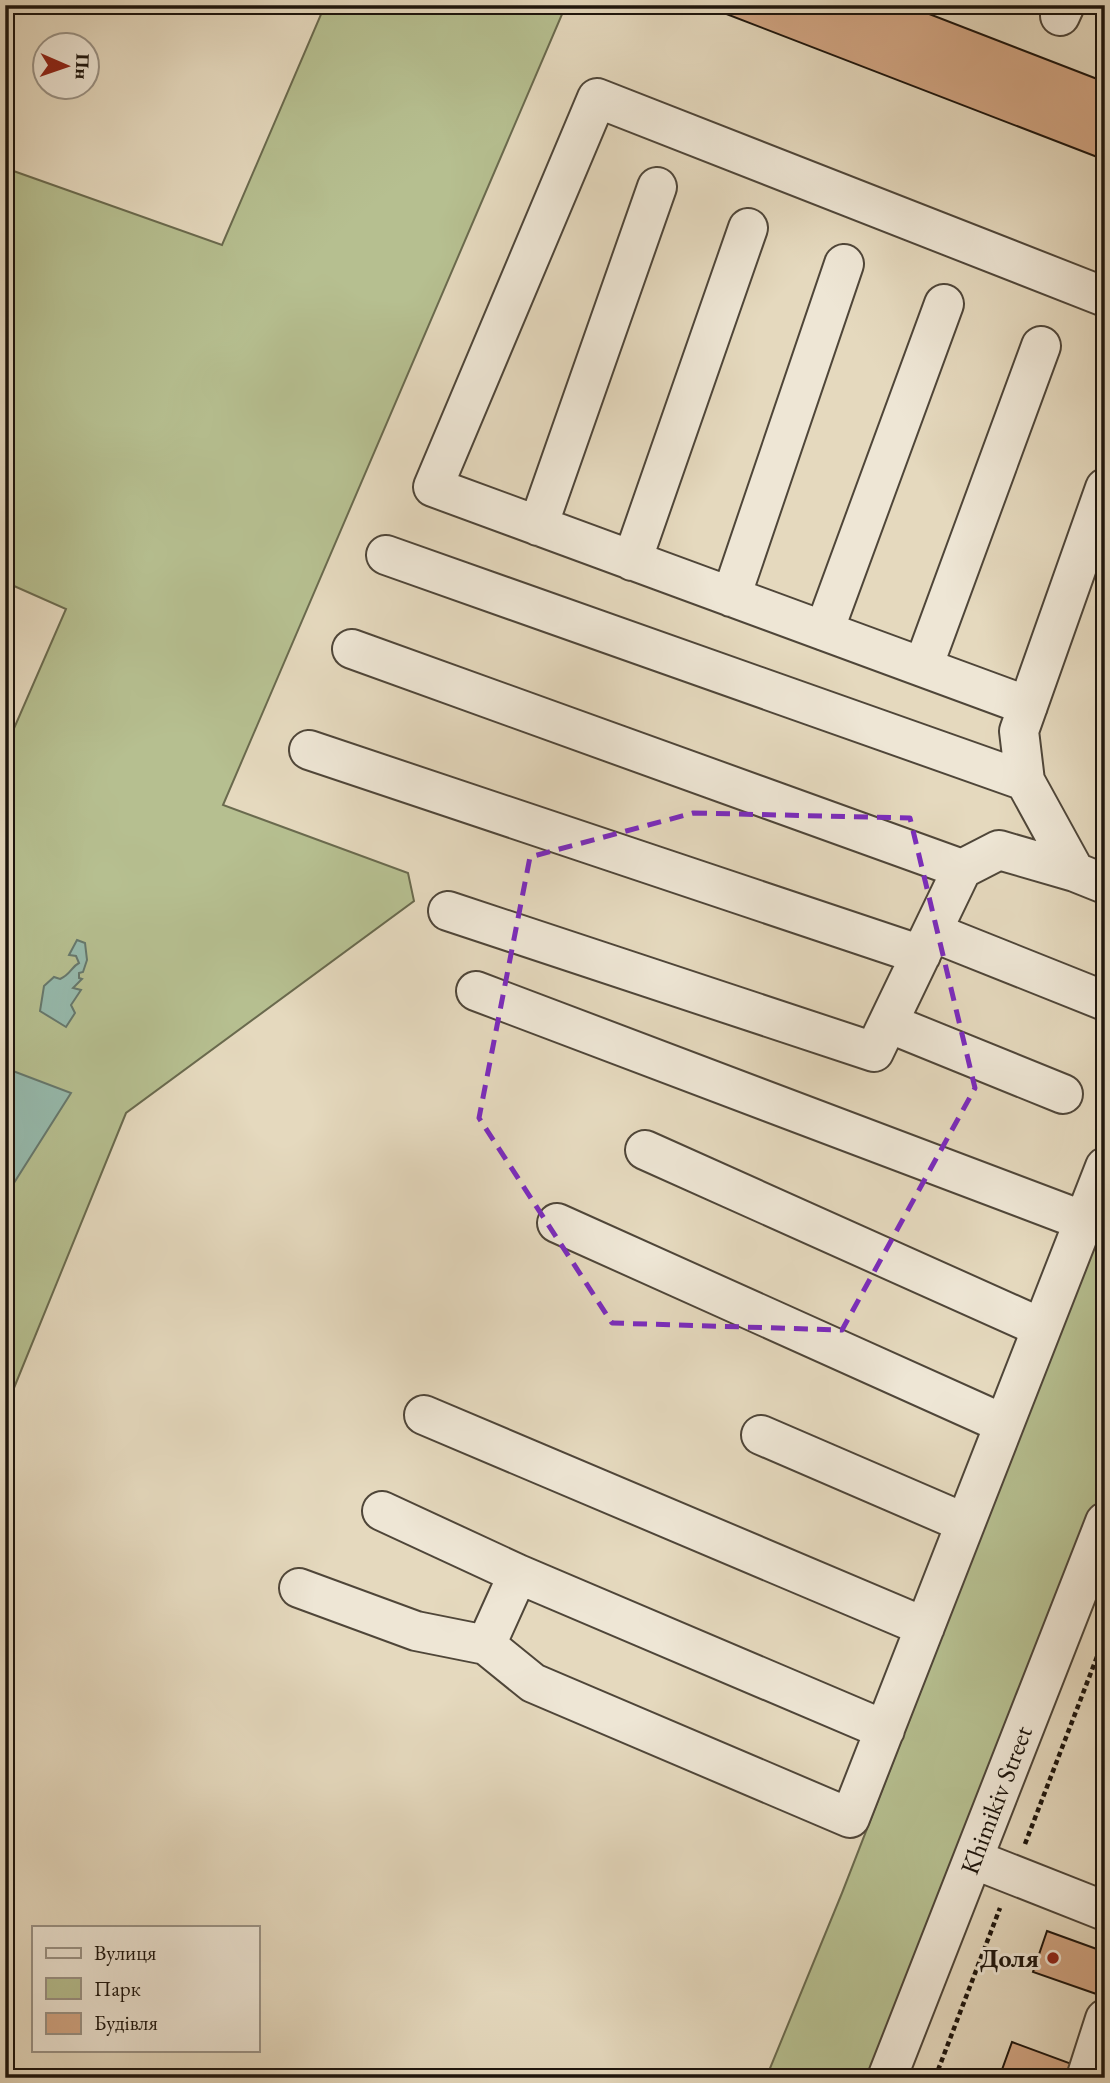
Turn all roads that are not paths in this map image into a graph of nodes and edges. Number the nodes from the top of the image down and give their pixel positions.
1 (657, 187) dead end
2 (748, 228) dead end
3 (844, 264) dead end
4 (1105, 297) edge
5 (944, 304) dead end
6 (1041, 346) dead end
7 (1105, 488) edge
8 (538, 526) junction
9 (386, 555) dead end
10 (632, 561) junction
11 (731, 597) junction
12 (824, 631) junction
13 (352, 649) dead end
14 (923, 667) junction
15 (1028, 706) junction
16 (309, 750) dead end
17 (1024, 780) junction
18 (962, 869) junction
19 (1090, 878) edge
20 (448, 911) dead end
21 (926, 943) junction
22 (477, 991) dead end
23 (1105, 1001) edge
24 (888, 1023) junction
25 (1063, 1094) dead end
26 (645, 1150) dead end
27 (1105, 1167) edge
28 (1083, 1221) junction
29 (557, 1223) dead end
30 (1041, 1328) junction
31 (425, 1415) dead end
32 (1004, 1424) junction
33 (761, 1434) dead end
34 (382, 1511) dead end
35 (1105, 1522) edge
36 (965, 1524) junction
37 (518, 1574) junction
38 (299, 1588) dead end
39 (925, 1627) junction
40 (486, 1645) junction
41 (885, 1730) junction
42 (973, 1859) junction
43 (1105, 1911) edge
44 (1105, 2019) edge
45 (887, 2078) edge
46 (1086, 2078) edge

1 - 8 street
2 - 10 street
3 - 11 street
4 - 8 street
5 - 12 street
6 - 14 street
7 - 15 street
8 - 10 street
9 - 17 street
10 - 11 street
11 - 12 street
12 - 14 street
13 - 18 street
14 - 15 street
15 - 17 street
16 - 21 street
17 - 19 street
18 - 19 street
18 - 21 street
20 - 24 street
21 - 23 street
21 - 24 street
22 - 28 street
24 - 25 street
26 - 30 street
27 - 28 street
28 - 30 street
29 - 32 street
30 - 32 street
31 - 39 street
32 - 36 street
33 - 36 street
34 - 37 street
35 - 42 street, Khimikiv Street
36 - 39 street
37 - 40 street
37 - 41 street
38 - 40 street
39 - 41 street
40 - 41 street
42 - 43 street
42 - 45 street, Khimikiv Street
44 - 46 street

